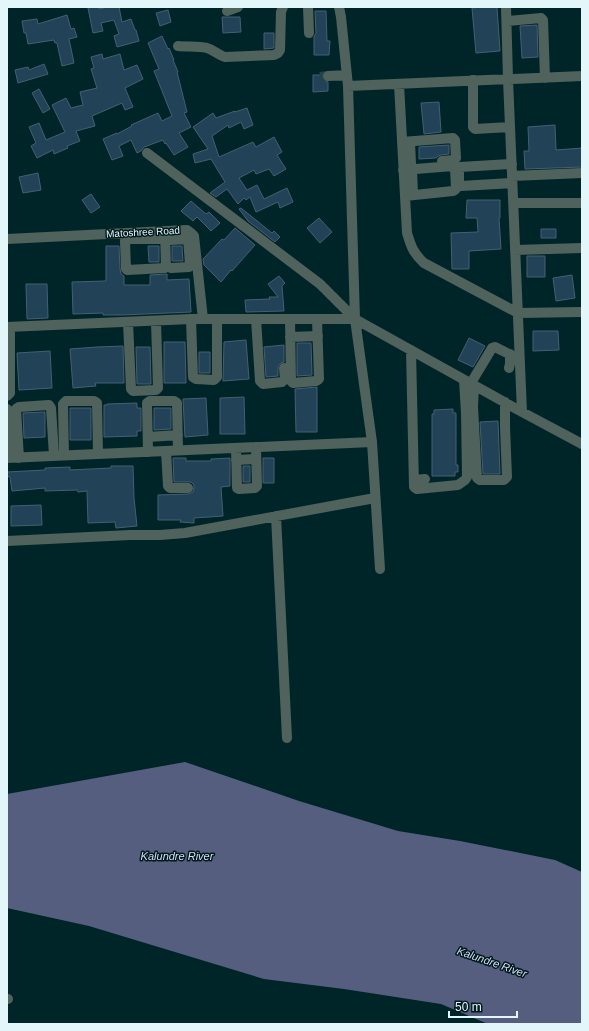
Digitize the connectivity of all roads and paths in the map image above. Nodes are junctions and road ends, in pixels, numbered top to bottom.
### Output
1 (238, 7) edge
2 (308, 7) edge
3 (339, 7) edge
4 (506, 7) edge
5 (282, 8) edge
6 (226, 11) dead end
7 (507, 21) junction
8 (309, 33) dead end
9 (178, 46) dead end
10 (347, 75) junction
11 (328, 76) tunnel mouth
12 (582, 76) edge
13 (545, 78) junction
14 (508, 79) junction
15 (473, 80) junction
16 (399, 84) junction
17 (348, 86) junction
18 (510, 127) junction
19 (406, 142) junction
20 (147, 154) dead end
21 (512, 164) junction
22 (408, 167) junction
23 (582, 173) edge
24 (512, 179) junction
25 (409, 195) junction
26 (513, 203) junction
27 (582, 203) edge
28 (187, 234) junction
29 (167, 236) junction
30 (7, 239) edge
31 (582, 248) edge
32 (515, 250) junction
33 (171, 268) dead end
34 (582, 312) edge
35 (518, 313) junction
36 (191, 319) junction
37 (203, 319) junction
38 (217, 319) junction
39 (256, 319) junction
40 (286, 319) junction
41 (317, 319) junction
42 (355, 319) junction
43 (156, 321) junction
44 (128, 322) junction
45 (8, 327) edge
46 (318, 336) junction
47 (290, 337) junction
48 (411, 350) junction
49 (510, 354) junction
50 (519, 359) junction
51 (509, 368) dead end
52 (469, 383) junction
53 (7, 396) edge
54 (505, 402) junction
55 (7, 409) edge
56 (522, 412) junction
57 (178, 435) junction
58 (148, 436) junction
59 (372, 442) junction
60 (582, 444) edge
61 (256, 447) junction
62 (236, 448) junction
63 (166, 450) junction
64 (178, 450) junction
65 (148, 452) junction
66 (98, 454) junction
67 (59, 455) junction
68 (12, 458) edge
69 (256, 459) junction
70 (236, 460) junction
71 (188, 488) dead end
72 (375, 498) junction
73 (276, 516) junction
74 (7, 541) edge
75 (380, 569) dead end
76 (287, 738) dead end

1 - 6 street
2 - 8 street
3 - 10 street
4 - 7 street
5 - 9 street
7 - 13 street
7 - 14 street
10 - 11 street
10 - 17 street
12 - 13 street
13 - 14 street
14 - 15 street
14 - 18 street
15 - 16 street
15 - 18 street
16 - 17 street
16 - 19 street
17 - 42 street
18 - 21 street
19 - 22 street
19 - 22 street
20 - 42 street
21 - 24 street
21 - 24 street
22 - 25 street
22 - 25 street
23 - 24 street
24 - 26 street
25 - 35 street
26 - 27 street
26 - 32 street
28 - 29 street, Matoshree Road
28 - 33 street
28 - 37 street, Matoshree Road
29 - 29 street
29 - 30 street, Matoshree Road
31 - 32 street
32 - 35 street
34 - 35 street
35 - 50 street
36 - 37 street
36 - 38 street
36 - 43 street
37 - 38 street
38 - 39 street
39 - 40 street
39 - 40 street
40 - 41 street
40 - 47 street
41 - 42 street
41 - 46 street
42 - 48 street
42 - 59 street
43 - 44 street
43 - 44 street
44 - 45 street
45 - 53 street
46 - 47 street
46 - 47 street
48 - 52 street
48 - 52 street
49 - 50 street
49 - 51 street
49 - 52 street
50 - 56 street
52 - 54 street
52 - 54 street
54 - 56 street
55 - 68 street
56 - 60 street
57 - 58 street
57 - 58 street
57 - 64 street
58 - 65 street
59 - 61 street
59 - 72 street
61 - 62 street
61 - 69 street
62 - 64 street
62 - 70 street
63 - 64 street
63 - 65 street
63 - 71 street
65 - 66 street
66 - 67 street
66 - 67 street
67 - 68 street
67 - 68 street
69 - 70 street
69 - 70 street
72 - 73 street
72 - 75 street
73 - 74 street
73 - 76 street

